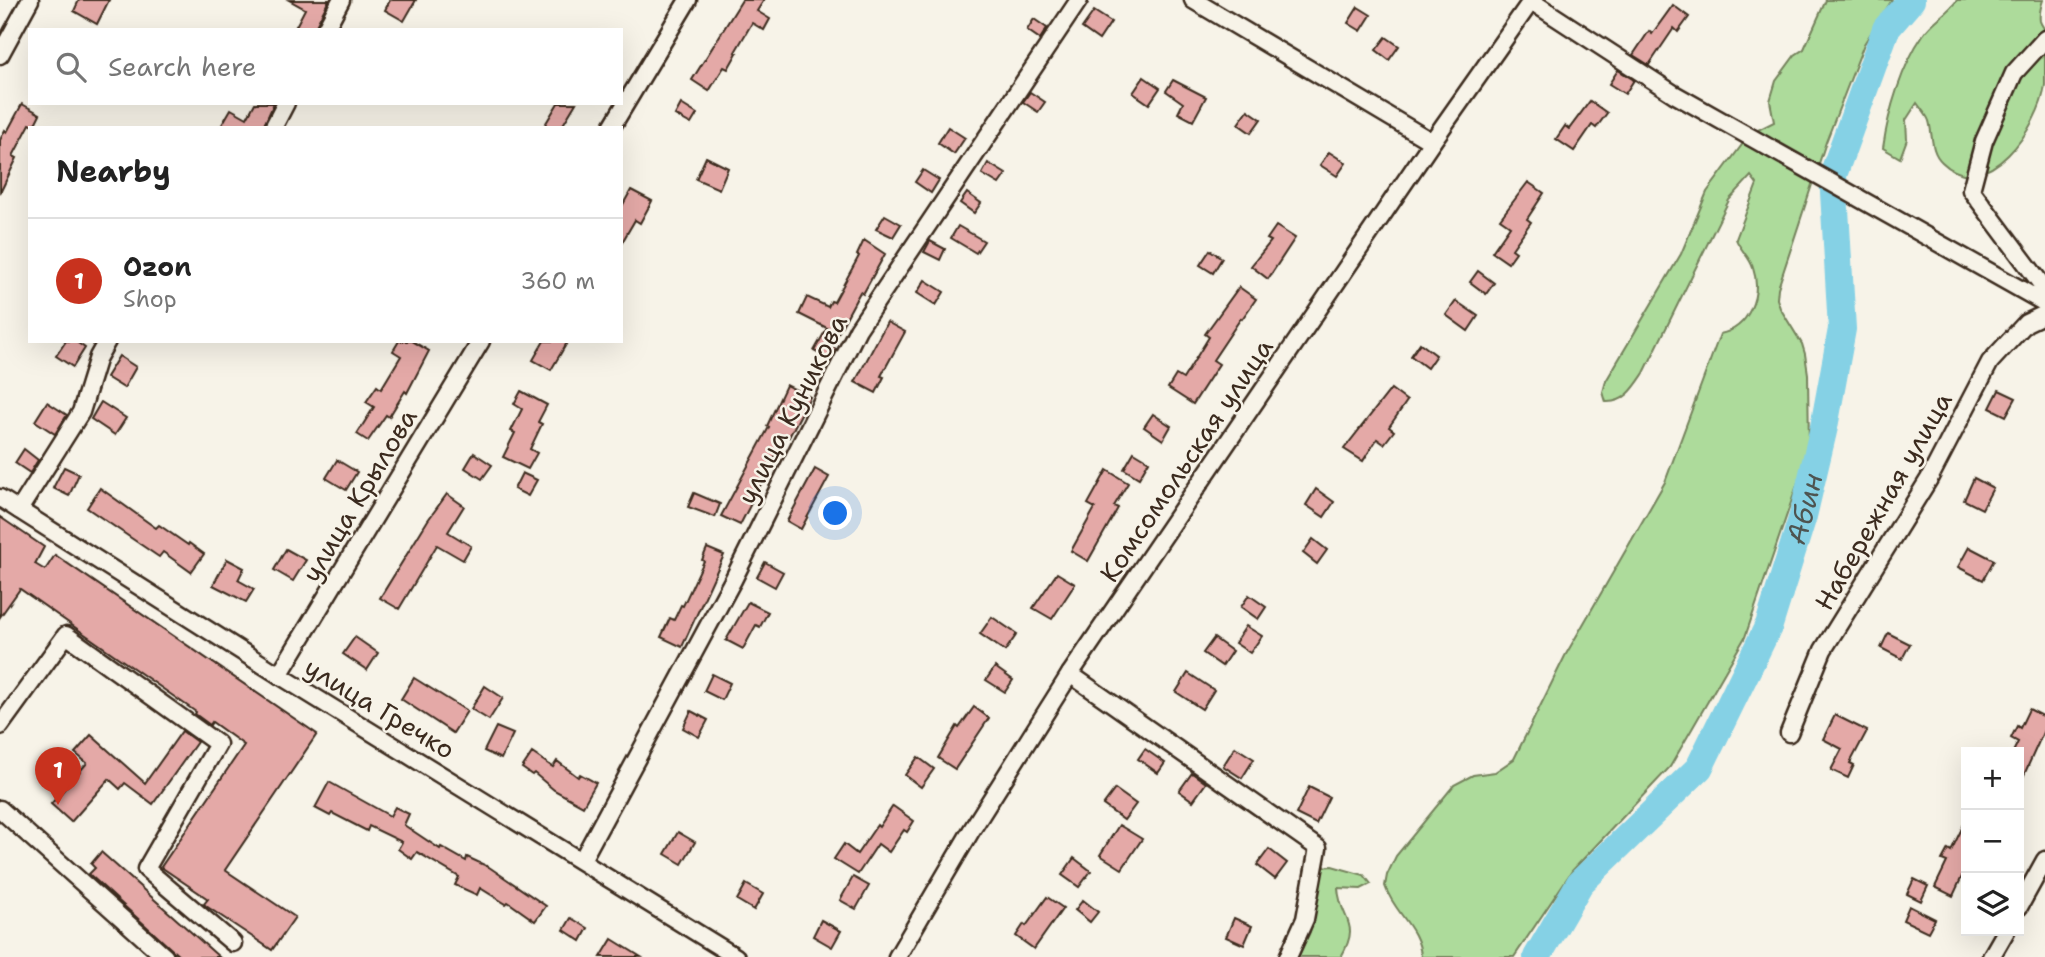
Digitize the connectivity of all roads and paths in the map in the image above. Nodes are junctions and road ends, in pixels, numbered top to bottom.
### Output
1 (30, 0) edge
2 (341, 0) edge
3 (688, 0) edge
4 (1079, 0) edge
5 (1193, 0) edge
6 (1531, 0) edge
7 (326, 28) edge
8 (2045, 39) edge
9 (0, 55) edge
10 (285, 105) edge
11 (274, 126) edge
12 (612, 126) edge
13 (1432, 142) junction
14 (2045, 289) edge
15 (2045, 303) edge
16 (2045, 314) edge
17 (106, 343) edge
18 (480, 343) edge
19 (0, 498) edge
20 (19, 510) junction
21 (1070, 674) junction
22 (279, 675) junction
23 (0, 726) edge
24 (1789, 733) dead end
25 (0, 809) edge
26 (582, 860) junction
27 (2044, 864) edge
28 (2024, 898) edge
29 (2003, 936) edge
30 (233, 943) dead end
31 (165, 957) edge
32 (736, 957) edge
33 (897, 957) edge
34 (1288, 957) edge
35 (1991, 957) edge

1 - 9 street
2 - 7 street
3 - 12 street
4 - 26 street, улица Куникова
5 - 13 street
6 - 13 street, Комсомольская улица
6 - 15 street
8 - 14 street
10 - 11 street
13 - 21 street, Комсомольская улица
16 - 24 street, Набережная улица
17 - 20 street
18 - 22 street, улица Крылова
19 - 20 street, улица Гречко
20 - 22 street, улица Гречко
21 - 33 street, Комсомольская улица
21 - 34 street
22 - 26 street, улица Гречко
23 - 30 street
25 - 31 street
26 - 32 street, улица Гречко
27 - 28 street
29 - 35 street

